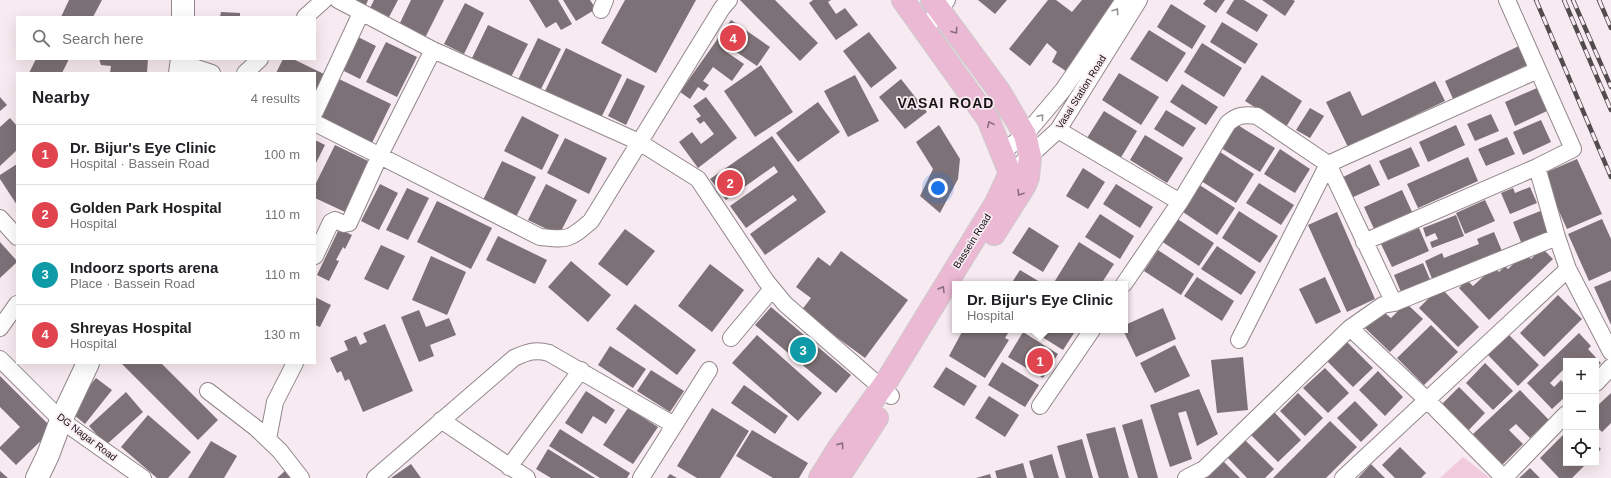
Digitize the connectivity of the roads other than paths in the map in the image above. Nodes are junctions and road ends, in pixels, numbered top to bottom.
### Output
1 (183, 0) edge
2 (324, 0) edge
3 (338, 0) edge
4 (903, 0) edge
5 (1124, 0) edge
6 (1139, 0) edge
7 (1507, 0) edge
8 (722, 2) edge
9 (939, 3) edge
10 (361, 13) junction
11 (183, 16) edge
12 (306, 16) edge
13 (924, 31) junction
14 (433, 50) junction
15 (259, 60) edge
16 (181, 65) edge
17 (1538, 70) junction
18 (208, 72) edge
19 (246, 72) edge
20 (316, 110) edge
21 (316, 123) edge
22 (1058, 130) junction
23 (639, 142) junction
24 (1027, 146) junction
25 (1002, 152) junction
26 (380, 155) junction
27 (1328, 164) junction
28 (1537, 167) junction
29 (1010, 173) junction
30 (1180, 202) junction
31 (0, 218) edge
32 (16, 237) edge
33 (1557, 237) junction
34 (1364, 242) junction
35 (316, 254) edge
36 (1568, 269) junction
37 (965, 281) edge
38 (1126, 281) edge
39 (772, 289) junction
40 (952, 300) edge
41 (1394, 303) junction
42 (16, 305) edge
43 (0, 328) edge
44 (1350, 328) junction
45 (1090, 333) edge
46 (731, 338) dead end
47 (1239, 340) dead end
48 (1611, 352) edge
49 (0, 359) edge
50 (88, 364) edge
51 (294, 364) edge
52 (1611, 367) edge
53 (581, 370) junction
54 (709, 370) dead end
55 (1599, 380) edge
56 (208, 391) dead end
57 (886, 392) junction
58 (1427, 400) junction
59 (1040, 406) dead end
60 (1563, 417) edge
61 (61, 420) junction
62 (441, 420) junction
63 (674, 425) junction
64 (268, 439) junction
65 (509, 466) junction
66 (37, 478) edge
67 (143, 478) edge
68 (301, 478) edge
69 (375, 478) edge
70 (525, 478) edge
71 (641, 478) edge
72 (820, 478) edge
73 (838, 478) edge
74 (1186, 478) edge
75 (1343, 478) edge
76 (1504, 478) edge

1 - 11 street
2 - 12 street
3 - 10 street
4 - 13 main road
24 -> 5 street
6 - 22 street, Vasai Station Road
7 - 17 street
8 - 23 street
9 - 13 street
9 -> 24 main road
10 - 14 street
10 - 20 street
25 -> 13 main road
14 - 23 street
14 - 26 street
15 - 19 street
16 - 18 street
17 - 27 street
17 - 28 street
21 - 26 street
22 - 24 street, Vasai Station Road
22 - 30 street
23 - 26 street
23 - 39 street
24 - 25 street
24 - 29 street, Vasai Station Road
24 -> 37 main road, Bassein Road
25 - 29 main road
26 - 35 street
27 - 30 street
27 - 34 street
27 - 47 street
28 - 33 street
28 - 34 street
57 -> 29 main road, Bassein Road
30 - 38 street
31 - 32 street
33 - 36 street
33 - 41 street
34 - 41 street
36 - 48 street
36 - 58 street
39 - 46 street
39 - 57 street
40 - 57 main road, Bassein Road
41 - 44 street
42 - 43 street
44 - 58 street
44 - 74 street
45 - 59 street
49 - 61 street, DG Nagar Road
50 - 61 street
51 - 64 street
52 - 55 street
53 - 62 street
53 - 63 street
53 - 65 street
54 - 63 street
56 - 64 street
72 -> 57 main road, Bassein Road
57 - 73 main road, Bassein Road
58 - 75 street
58 - 76 street
60 - 76 street
61 - 66 street
61 - 67 street, DG Nagar Road
62 - 65 street
62 - 69 street
63 - 71 street
64 - 68 street
65 - 70 street

